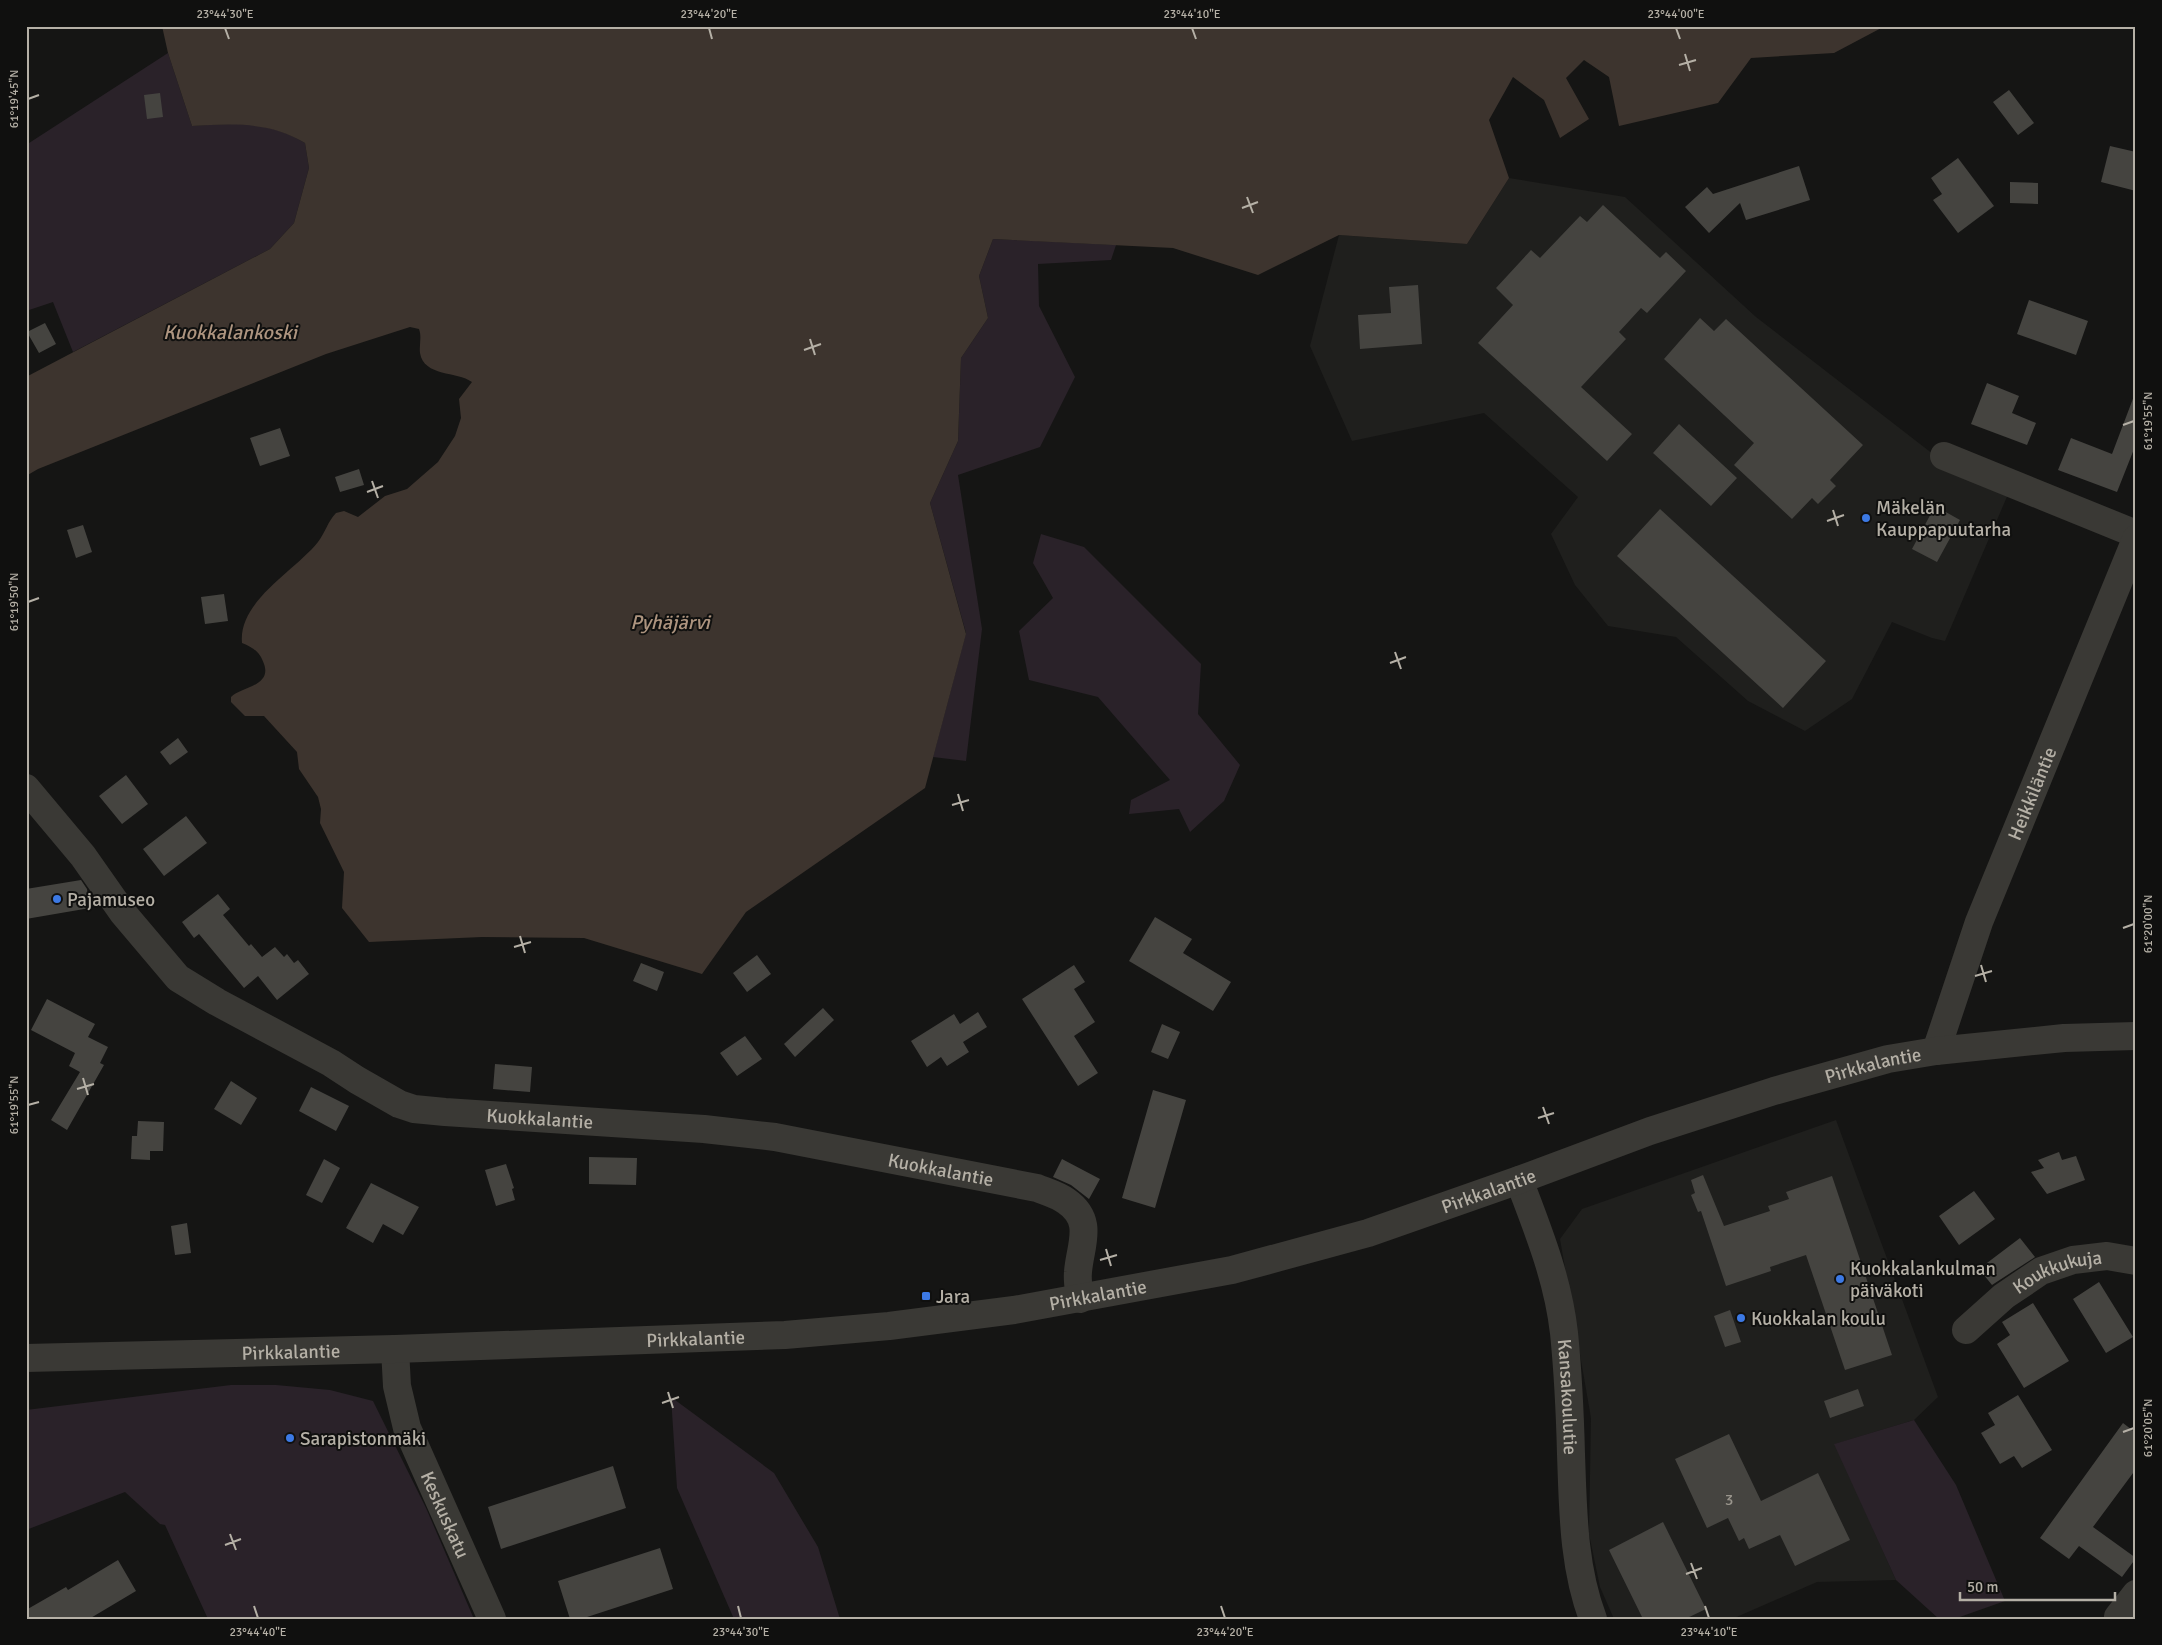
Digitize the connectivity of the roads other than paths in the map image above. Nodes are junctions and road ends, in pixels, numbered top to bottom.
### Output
1 (1944, 456) dead end
2 (2136, 534) edge
3 (2136, 539) edge
4 (26, 788) edge
5 (2136, 1036) edge
6 (1936, 1051) junction
7 (1519, 1180) junction
8 (2136, 1262) edge
9 (1080, 1299) junction
10 (1966, 1330) dead end
11 (396, 1349) junction
12 (26, 1358) edge
13 (2136, 1594) edge
14 (2118, 1617) dead end
15 (492, 1619) edge
16 (1593, 1619) edge

1 - 2 street
3 - 6 street, Heikkiläntie
4 - 9 street, Kuokkalantie
5 - 6 street, Pirkkalantie
6 - 7 street, Pirkkalantie
7 - 9 street, Pirkkalantie
7 - 16 street, Kansakoulutie
8 - 10 street, Koukkukuja
9 - 11 street, Pirkkalantie
11 - 12 street, Pirkkalantie
11 - 15 street, Keskuskatu
13 - 14 street

